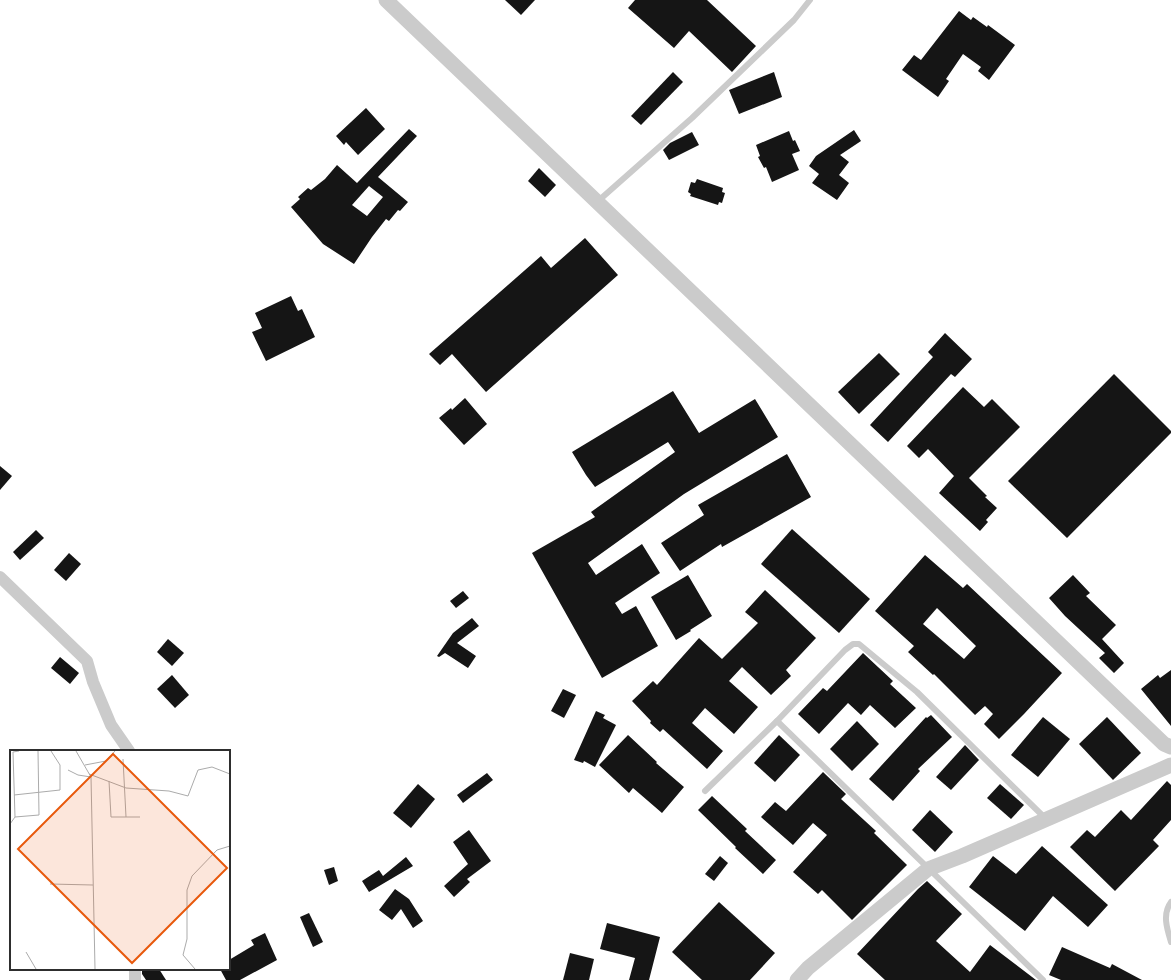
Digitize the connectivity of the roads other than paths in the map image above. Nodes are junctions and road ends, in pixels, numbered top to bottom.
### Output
1 (386, 0) edge
2 (810, 0) edge
3 (597, 202) junction
4 (0, 577) edge
5 (777, 721) junction
6 (1169, 743) edge
7 (128, 750) edge
8 (1171, 765) edge
9 (706, 792) dead end
10 (1046, 819) junction
11 (928, 869) junction
12 (1171, 902) edge
13 (1171, 942) edge
14 (135, 970) edge
15 (136, 980) edge
16 (797, 980) edge
17 (1043, 980) edge

1 - 3 street
2 - 3 lane
3 - 6 street
4 - 7 street
5 - 9 lane
5 - 10 lane
5 - 11 lane
8 - 10 street
10 - 11 street
11 - 16 street
11 - 17 lane
12 - 13 lane
14 - 15 street

